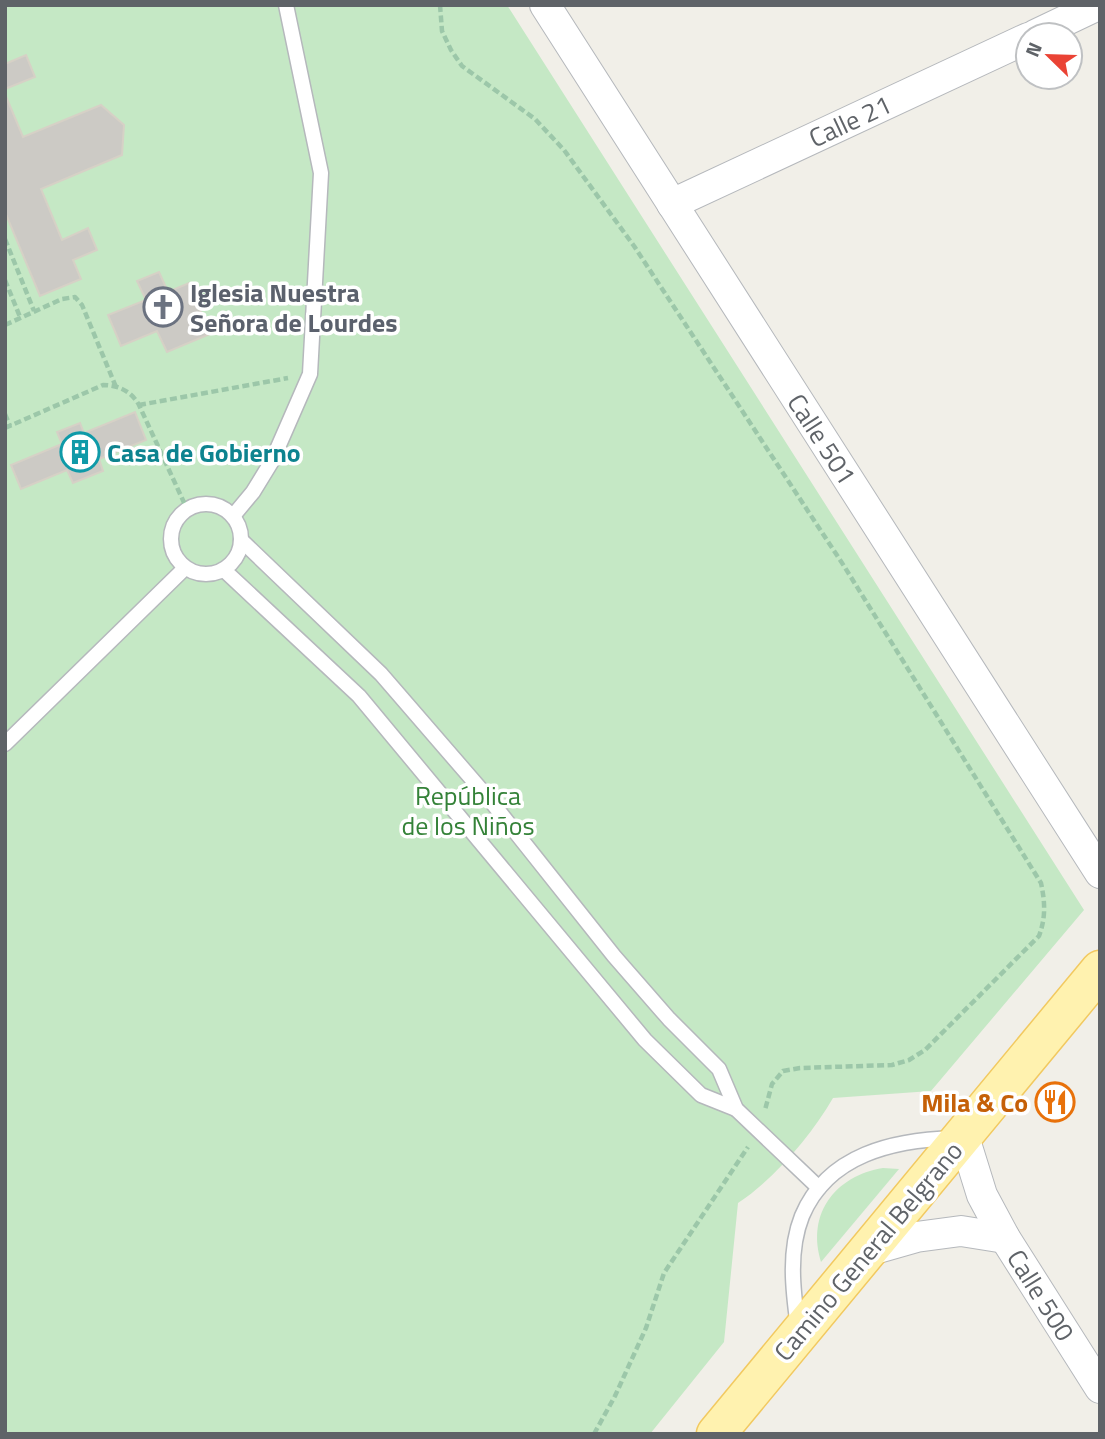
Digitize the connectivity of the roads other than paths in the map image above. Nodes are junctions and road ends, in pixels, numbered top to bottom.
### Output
1 (286, 5) edge
2 (545, 5) edge
3 (1098, 5) edge
4 (1064, 21) edge
5 (1014, 45) edge
6 (672, 204) junction
7 (233, 516) junction
8 (242, 540) junction
9 (185, 568) junction
10 (224, 570) junction
11 (5, 744) edge
12 (1100, 873) edge
13 (1100, 970) edge
14 (736, 1109) junction
15 (964, 1137) junction
16 (819, 1188) junction
17 (1005, 1238) junction
18 (867, 1251) junction
19 (798, 1332) junction
20 (1100, 1388) edge
21 (716, 1434) edge

1 - 7 lane
2 - 6 street, Calle 501
3 - 4 street
5 - 6 street, Calle 21
6 - 12 street, Calle 501
7 - 8 lane
7 - 9 lane
8 - 10 lane
8 - 14 lane
9 - 10 lane
9 - 11 lane
10 - 14 lane
13 - 15 main road, Camino General Belgrano
14 - 16 lane
15 - 16 lane
15 - 17 street, Calle 500
15 - 18 main road, Camino General Belgrano
16 - 19 lane
17 - 18 street, Calle 500
17 - 20 street, Calle 500
18 - 19 main road, Camino General Belgrano
19 - 21 main road, Camino General Belgrano

